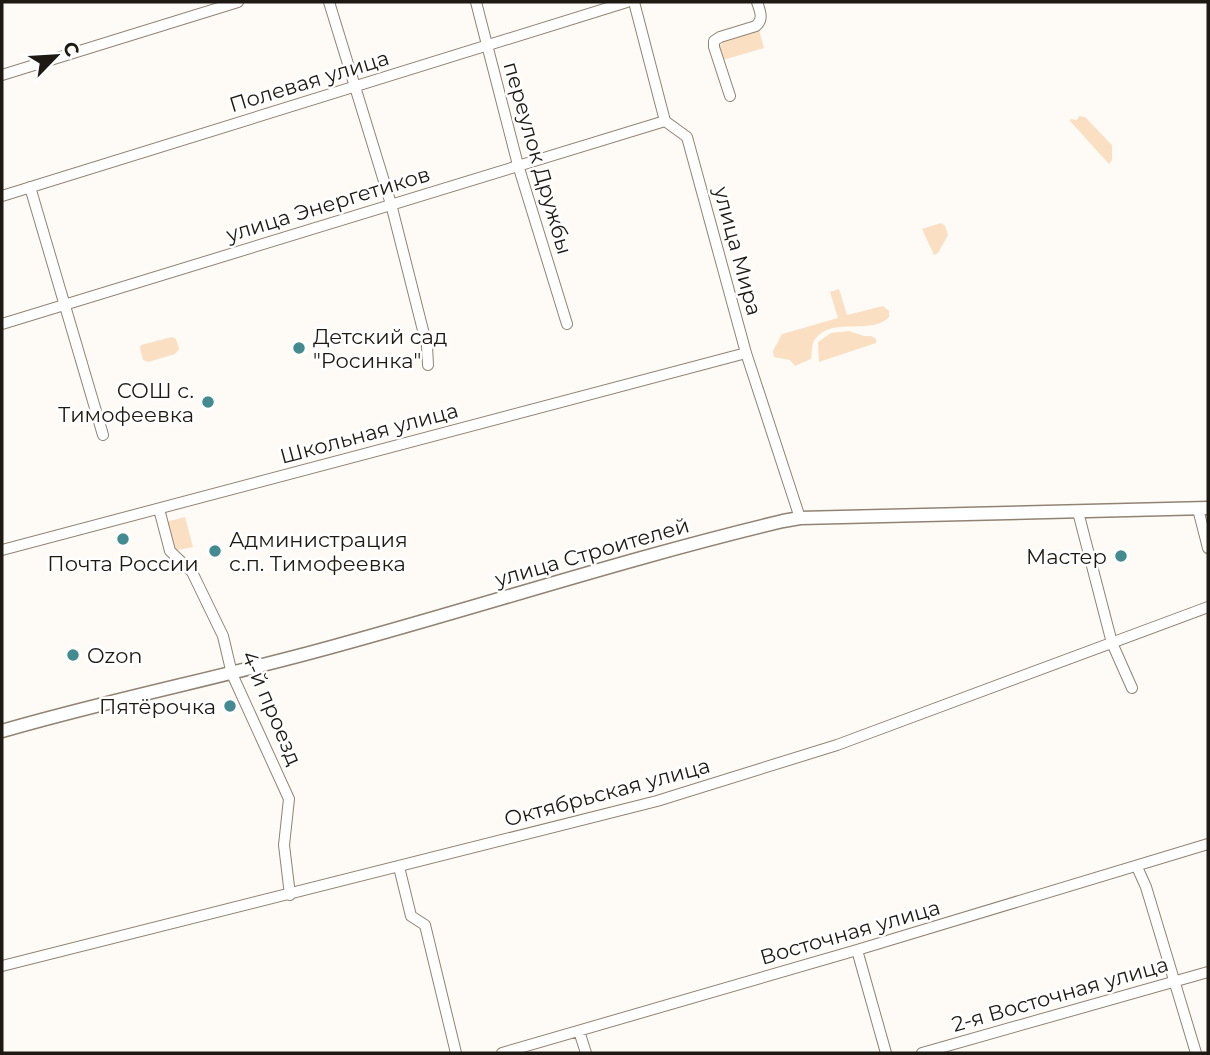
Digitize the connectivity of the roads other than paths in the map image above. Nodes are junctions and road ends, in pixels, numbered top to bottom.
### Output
1 (238, 2) edge
2 (329, 2) edge
3 (476, 2) edge
4 (627, 2) edge
5 (634, 2) edge
6 (757, 2) edge
7 (486, 46) junction
8 (2, 75) edge
9 (353, 88) junction
10 (730, 96) dead end
11 (665, 121) junction
12 (518, 165) junction
13 (30, 187) junction
14 (2, 196) edge
15 (391, 204) junction
16 (65, 305) junction
17 (2, 324) edge
18 (567, 324) dead end
19 (746, 353) junction
20 (428, 365) dead end
21 (103, 435) dead end
22 (1203, 508) edge
23 (159, 509) junction
24 (1078, 512) junction
25 (800, 518) junction
26 (1208, 548) edge
27 (2, 550) edge
28 (1208, 607) edge
29 (1112, 643) junction
30 (232, 674) junction
31 (1132, 688) dead end
32 (2, 731) edge
33 (1208, 844) edge
34 (399, 867) junction
35 (1137, 867) junction
36 (290, 895) junction
37 (857, 950) junction
38 (2, 966) edge
39 (1208, 972) edge
40 (1174, 982) junction
41 (579, 1031) junction
42 (456, 1053) edge
43 (502, 1053) edge
44 (586, 1053) edge
45 (886, 1053) edge
46 (922, 1053) edge
47 (1196, 1053) edge

1 - 8 street
2 - 9 street
3 - 7 street, переулок Дружбы
4 - 7 street, Полевая улица
5 - 11 street
6 - 10 street
7 - 9 street, Полевая улица
7 - 12 street, переулок Дружбы
9 - 13 street, Полевая улица
9 - 15 street
11 - 12 street, улица Энергетиков
11 - 19 street, улица Мира
12 - 15 street, улица Энергетиков
12 - 18 street, переулок Дружбы
13 - 14 street, Полевая улица
13 - 16 street
15 - 16 street, улица Энергетиков
15 - 20 street
16 - 17 street, улица Энергетиков
16 - 21 street
19 - 23 street, Школьная улица
19 - 25 street, улица Мира
22 - 24 main road, улица Строителей
22 - 26 street
23 - 27 street, Школьная улица
23 - 30 street, 4-й проезд
24 - 25 main road, улица Строителей
24 - 29 street
25 - 30 main road, улица Строителей
28 - 29 street, Октябрьская улица
29 - 31 street
29 - 34 street, Октябрьская улица
30 - 32 main road, улица Строителей
30 - 36 street, 4-й проезд
33 - 35 street, Восточная улица
34 - 36 street, Октябрьская улица
34 - 42 street
35 - 37 street, Восточная улица
35 - 40 street
36 - 38 street, Октябрьская улица
37 - 41 street, Восточная улица
37 - 45 street
39 - 40 street, 2-я Восточная улица
40 - 46 street, 2-я Восточная улица
40 - 47 street
41 - 43 street, Восточная улица
41 - 44 street

